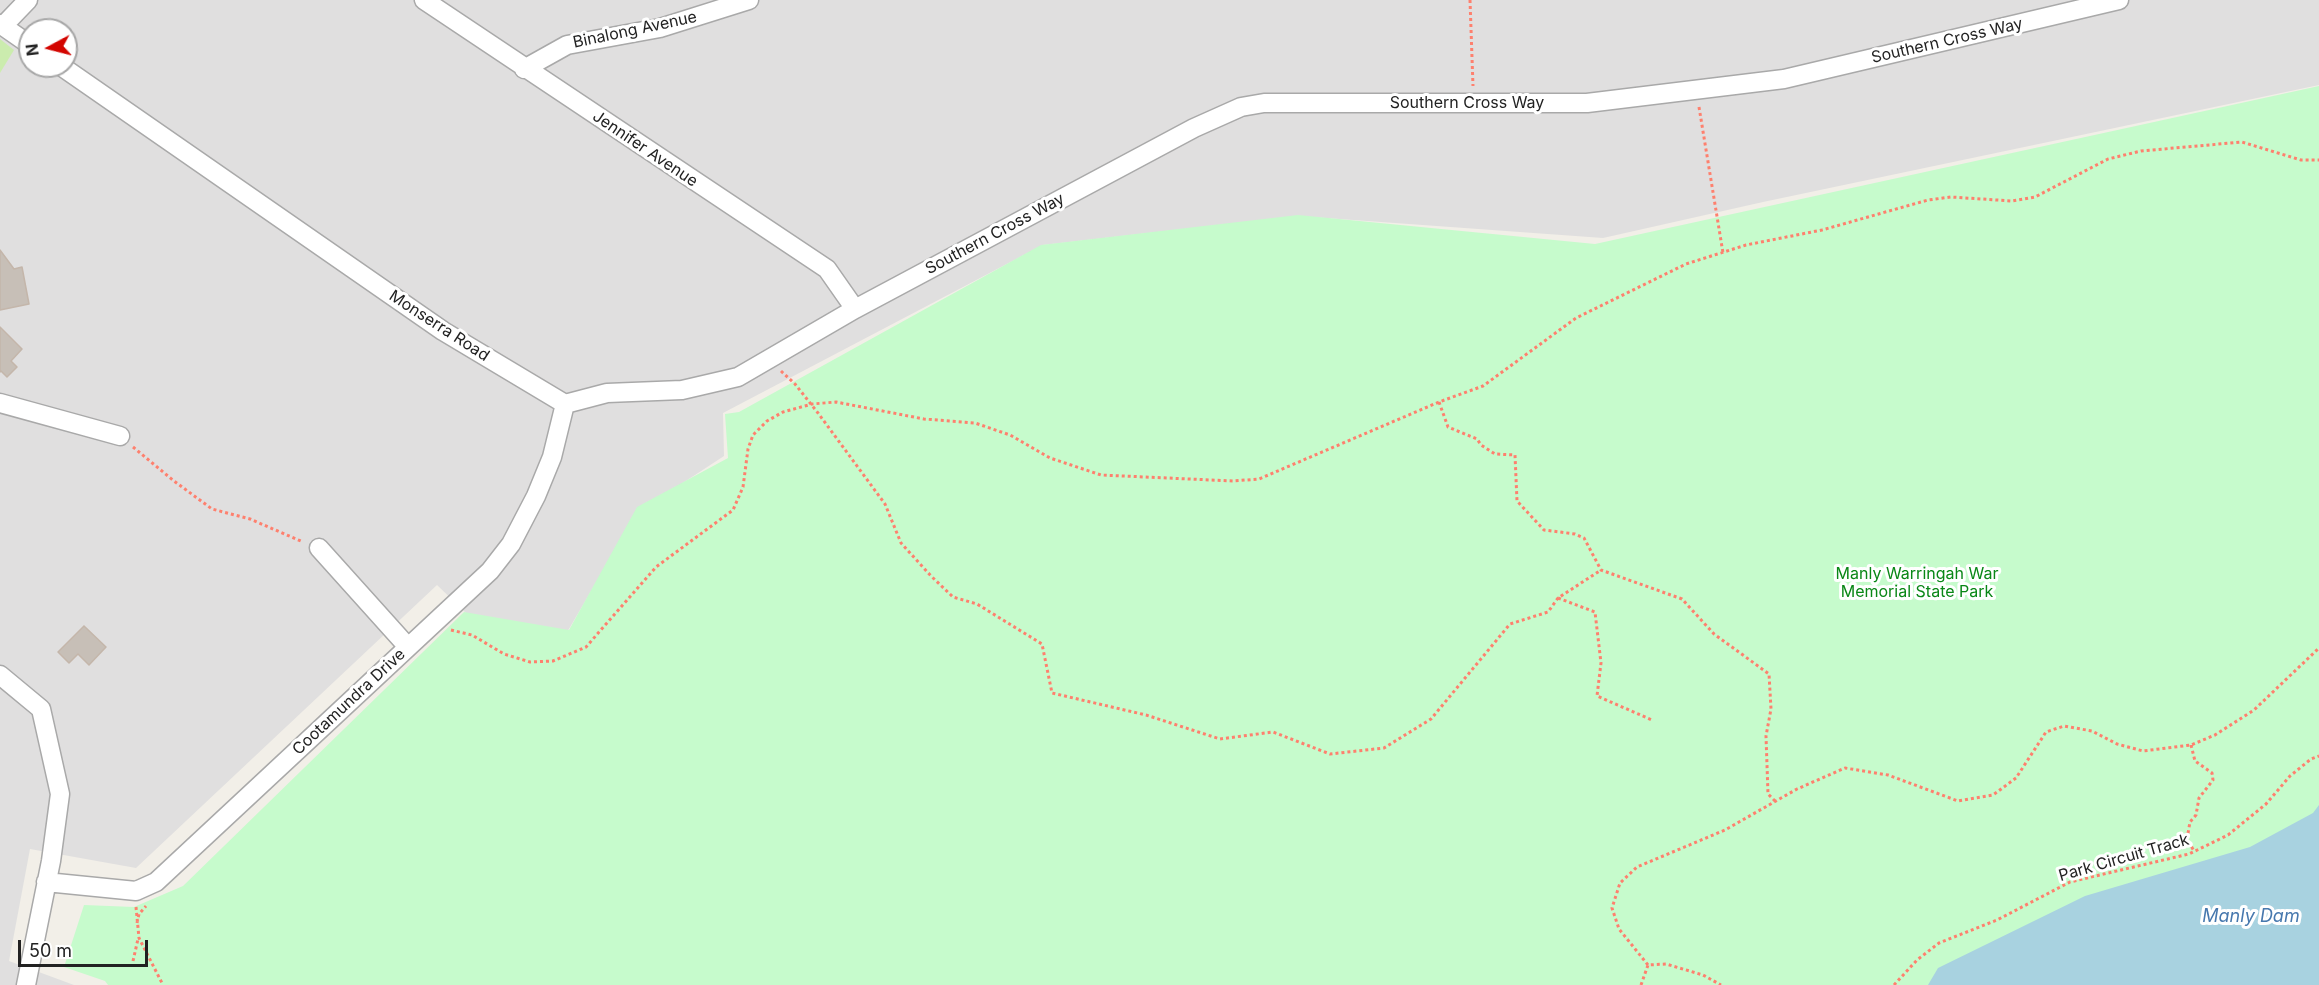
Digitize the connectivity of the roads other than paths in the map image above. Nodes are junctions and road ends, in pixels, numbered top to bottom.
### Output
1 (28, 0) edge
2 (424, 0) edge
3 (749, 0) edge
4 (2119, 0) edge
5 (446, 8) edge
6 (2, 25) edge
7 (18, 36) edge
8 (524, 69) junction
9 (78, 78) edge
10 (855, 309) junction
11 (0, 403) edge
12 (566, 404) junction
13 (120, 436) road end
14 (319, 548) road end
15 (408, 647) junction
16 (0, 675) edge
17 (46, 882) junction
18 (27, 985) edge

1 - 6 street
2 - 5 street, Jennifer Avenue
3 - 8 street, Binalong Avenue
4 - 10 street, Southern Cross Way
5 - 8 street, Jennifer Avenue
6 - 7 street
8 - 10 street, Jennifer Avenue
9 - 12 street, Monserra Road
10 - 12 street
11 - 13 street
12 - 15 street, Cootamundra Drive
14 - 15 street
15 - 17 street, Cootamundra Drive
16 - 17 street
17 - 18 street

